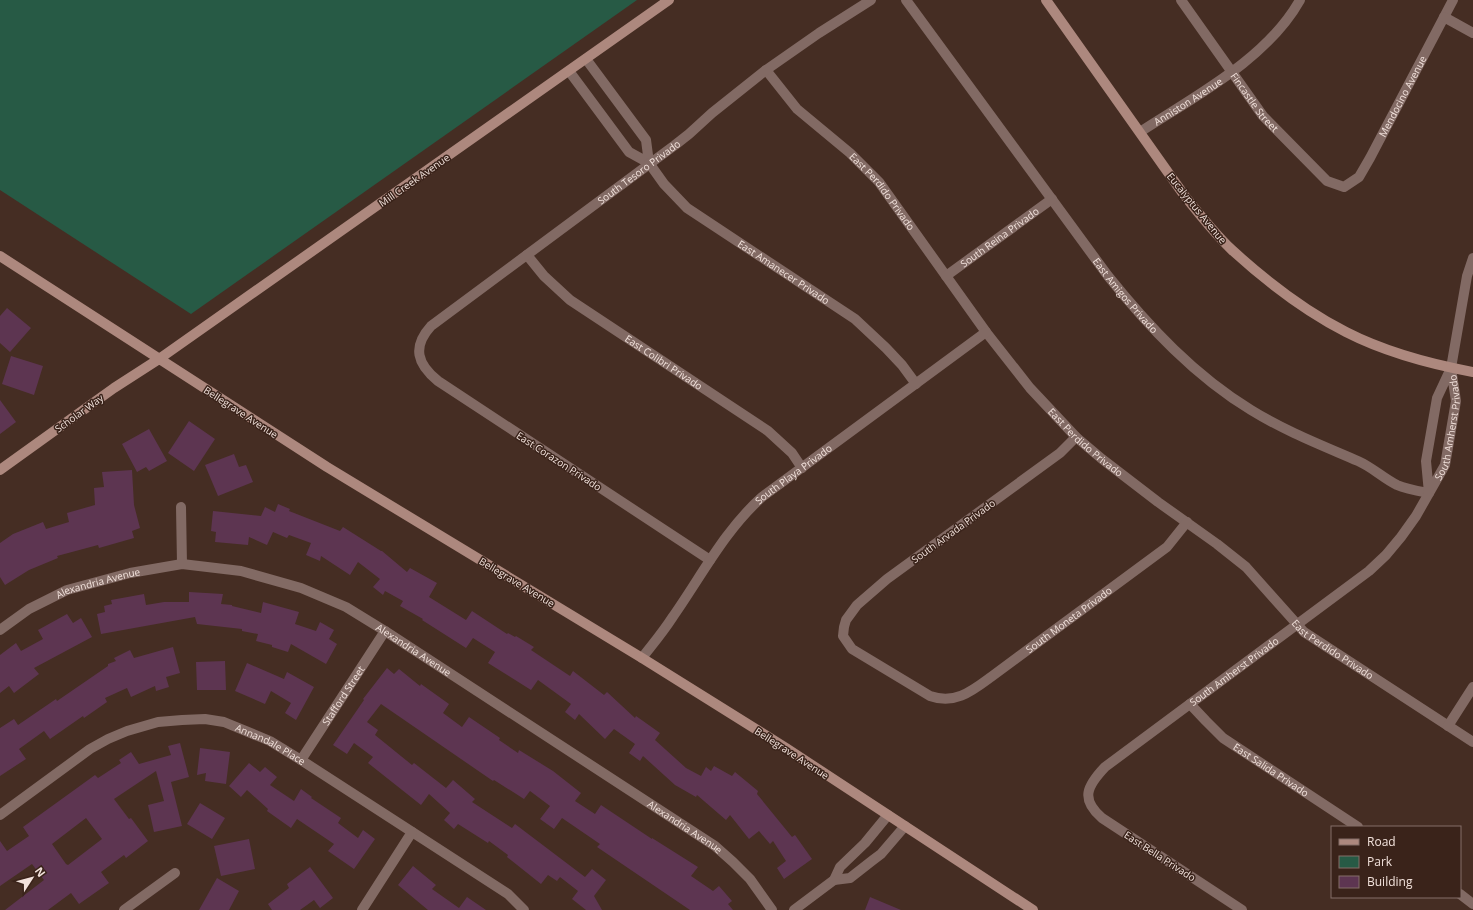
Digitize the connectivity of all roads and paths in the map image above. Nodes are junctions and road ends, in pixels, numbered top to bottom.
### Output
1 (669, 0) edge
2 (871, 0) edge
3 (906, 0) edge
4 (1046, 0) edge
5 (1181, 0) edge
6 (1300, 0) edge
7 (1453, 0) edge
8 (1444, 17) junction
9 (1473, 33) edge
10 (586, 59) junction
11 (766, 70) junction
12 (569, 71) junction
13 (1232, 72) junction
14 (1140, 132) junction
15 (649, 163) junction
16 (1344, 187) joint
17 (1052, 199) junction
18 (527, 255) junction
19 (0, 256) edge
20 (1473, 258) edge
21 (946, 276) junction
22 (986, 332) junction
23 (418, 353) joint
24 (159, 359) junction
25 (1451, 368) junction
26 (1473, 372) edge
27 (916, 384) junction
28 (1076, 437) junction
29 (802, 468) junction
30 (0, 470) edge
31 (1429, 494) junction
32 (181, 507) dead end
33 (1187, 522) junction
34 (710, 560) junction
35 (182, 564) junction
36 (1296, 625) junction
37 (0, 630) edge
38 (385, 631) junction
39 (642, 658) junction
40 (1473, 686) edge
41 (940, 700) joint
42 (1190, 704) junction
43 (1448, 726) junction
44 (1473, 742) edge
45 (301, 760) junction
46 (1088, 795) joint
47 (0, 814) edge
48 (888, 815) junction
49 (905, 826) junction
50 (1356, 826) edge
51 (412, 832) junction
52 (176, 873) dead end
53 (834, 880) junction
54 (1461, 895) edge
55 (1473, 904) edge
56 (124, 910) edge
57 (362, 910) edge
58 (524, 910) edge
59 (772, 910) edge
60 (794, 910) edge
61 (1033, 910) edge
62 (1242, 910) edge

1 - 10 street, Mill Creek Avenue
2 - 11 street, South Tesoro Privado
3 - 17 street, East Amigos Privado
4 - 14 street, Eucalyptus Avenue
5 - 13 street, Fincastle Street
6 - 13 street, Anniston Avenue
7 - 8 street, Mendocino Avenue
8 - 9 street
8 - 16 street, Mendocino Avenue
10 - 12 street, Mill Creek Avenue
10 - 15 street, East Amanecer Privado
11 - 15 street, South Tesoro Privado
11 - 21 street, East Perdido Privado
12 - 15 street, East Amanecer Privado
12 - 24 street, Mill Creek Avenue
13 - 14 street, Anniston Avenue
13 - 16 street, Fincastle Street
14 - 25 street, Eucalyptus Avenue
15 - 18 street, South Tesoro Privado
15 - 27 street, East Amanecer Privado
17 - 21 street, South Reina Privado
17 - 31 street, East Amigos Privado
18 - 23 street, South Tesoro Privado
18 - 29 street, East Colibri Privado
19 - 24 street, Bellegrave Avenue
20 - 25 street
21 - 22 street, East Perdido Privado
22 - 27 street, South Playa Privado
22 - 28 street, East Perdido Privado
23 - 34 street, East Corazon Privado
24 - 30 street, Scholar Way
24 - 39 street, Bellegrave Avenue
25 - 26 street, Eucalyptus Avenue
25 - 31 street, South Amherst Privado
25 - 31 street, South Amherst Privado
27 - 29 street, South Playa Privado
28 - 33 street, East Perdido Privado
28 - 41 street, South Arvada Privado
29 - 34 street, South Playa Privado
31 - 36 street, South Amherst Privado
32 - 35 street
33 - 36 street, East Perdido Privado
33 - 41 street, South Moneta Privado
34 - 39 street, South Playa Privado
35 - 37 street, Alexandria Avenue
35 - 38 street, Alexandria Avenue
36 - 42 street, South Amherst Privado
36 - 43 street, East Perdido Privado
38 - 45 street, Stafford Street
38 - 59 street, Alexandria Avenue
39 - 48 street, Bellegrave Avenue
40 - 43 street
42 - 46 street, South Amherst Privado
42 - 50 street, East Salida Privado
43 - 44 street, East Perdido Privado
45 - 47 street, Annandale Place
45 - 51 street, Annandale Place
46 - 62 street, East Bella Privado
48 - 49 street, Bellegrave Avenue
48 - 53 street
49 - 53 street
49 - 61 street, Bellegrave Avenue
51 - 57 street
51 - 58 street, Annandale Place
52 - 56 street
53 - 60 street
54 - 55 street

